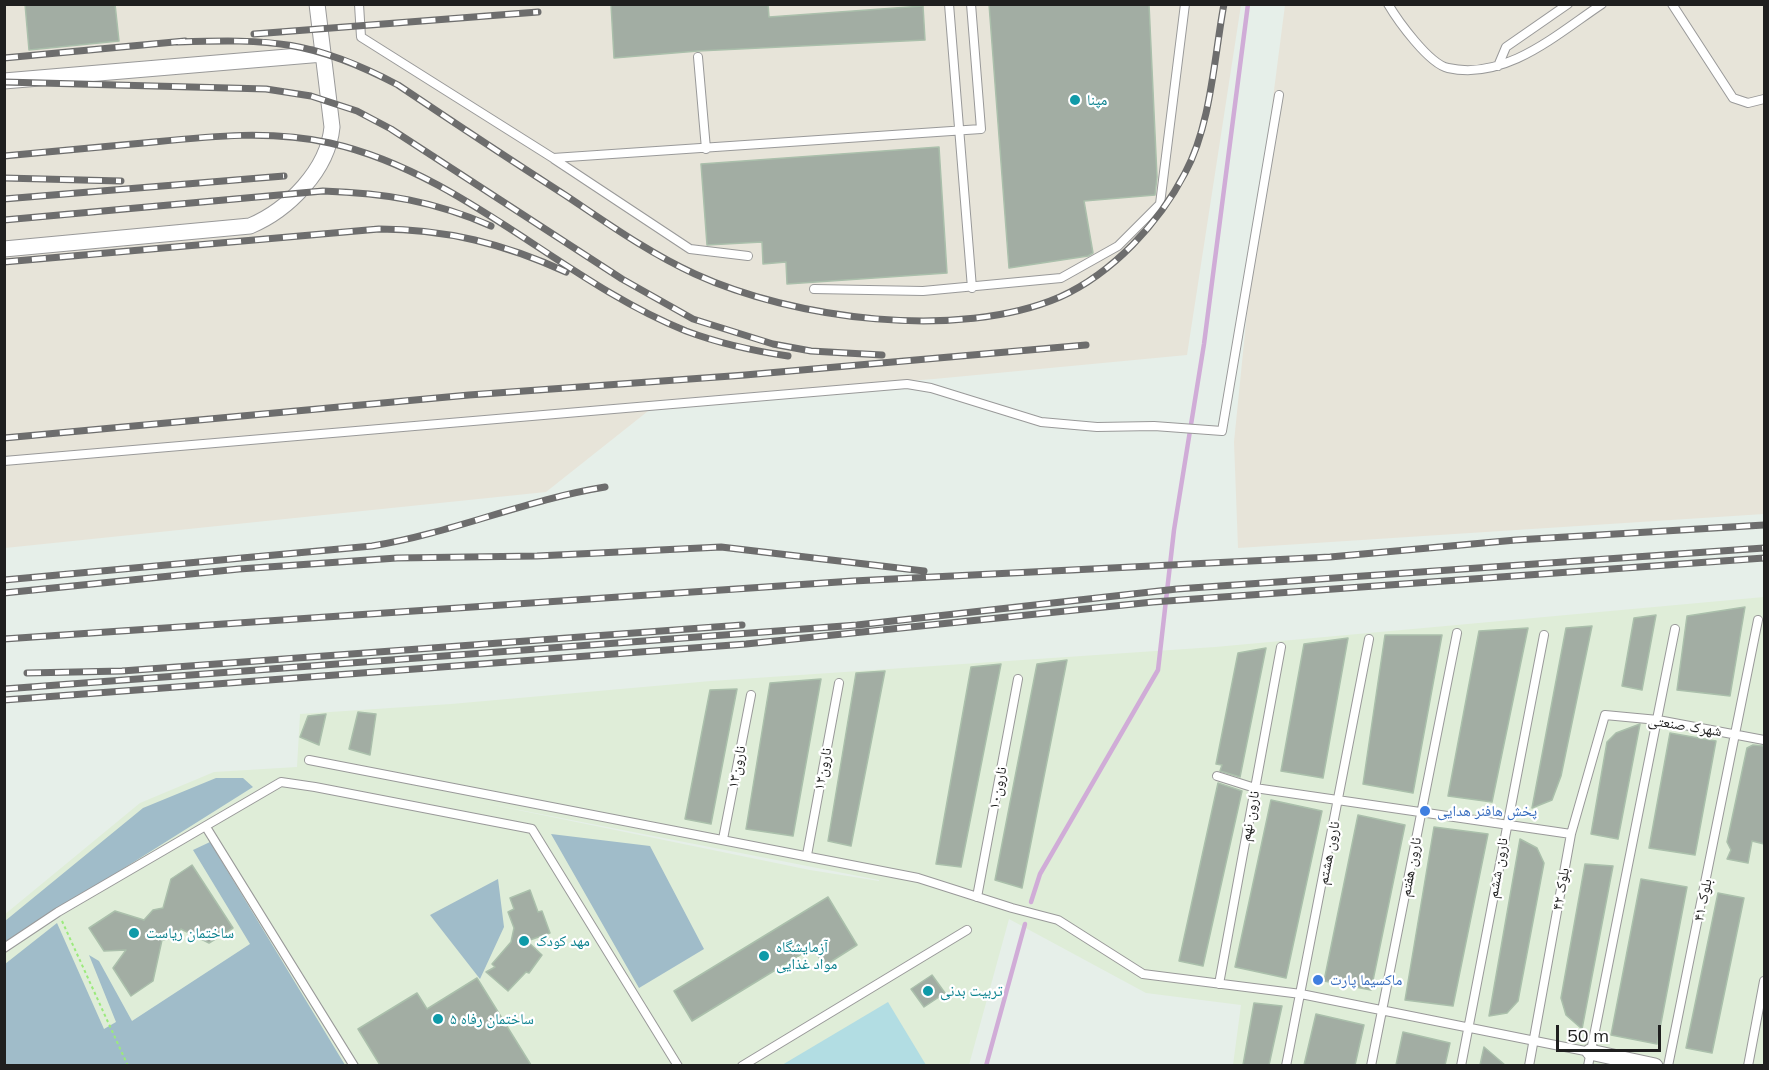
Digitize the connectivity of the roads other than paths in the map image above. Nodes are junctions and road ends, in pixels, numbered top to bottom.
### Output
1 (317, 4) edge
2 (359, 4) edge
3 (949, 4) edge
4 (971, 4) edge
5 (1185, 4) edge
6 (1388, 4) edge
7 (1568, 4) edge
8 (1602, 4) edge
9 (1672, 4) edge
10 (323, 54) junction
11 (698, 57) dead end
12 (1498, 66) junction
13 (4, 81) edge
14 (1279, 95) dead end
15 (1764, 99) edge
16 (960, 131) junction
17 (706, 148) junction
18 (554, 159) junction
19 (4, 249) edge
20 (748, 256) dead end
21 (972, 288) junction
22 (814, 289) dead end
23 (4, 461) edge
24 (1758, 620) dead end
25 (1675, 629) dead end
26 (1457, 633) dead end
27 (1544, 635) dead end
28 (1369, 639) dead end
29 (1281, 647) dead end
30 (1018, 679) dead end
31 (839, 683) dead end
32 (751, 695) dead end
33 (1605, 715) joint
34 (1658, 720) junction
35 (1737, 734) junction
36 (1764, 740) edge
37 (309, 760) dead end
38 (1217, 776) dead end
39 (1255, 788) junction
40 (1339, 800) junction
41 (1422, 812) junction
42 (1506, 824) junction
43 (206, 827) junction
44 (1571, 834) junction
45 (723, 838) junction
46 (807, 855) junction
47 (977, 897) junction
48 (967, 930) dead end
49 (4, 948) edge
50 (1764, 981) edge
51 (1219, 984) junction
52 (1301, 994) junction
53 (1383, 1010) junction
54 (1470, 1030) junction
55 (1534, 1041) junction
56 (1589, 1059) edge
57 (354, 1065) edge
58 (678, 1065) edge
59 (742, 1065) edge
60 (1286, 1065) edge
61 (1371, 1065) edge
62 (1461, 1065) edge
63 (1530, 1065) edge
64 (1655, 1065) edge
65 (1668, 1065) edge
66 (1748, 1065) edge

1 - 10 street
2 - 18 lane
3 - 16 lane
4 - 16 lane
5 - 21 lane
6 - 12 lane
7 - 12 lane
8 - 12 lane
9 - 15 lane
10 - 13 street
10 - 19 street
11 - 17 lane
14 - 23 lane
16 - 17 lane
16 - 21 lane
17 - 18 lane
18 - 20 lane
21 - 22 lane
24 - 35 lane, بلوک ۴۱
25 - 34 lane
26 - 41 lane, نارون هفتم
27 - 42 lane, نارون ششم
28 - 40 lane, نارون هشتم
29 - 39 lane, نارون نهم
30 - 47 lane, نارون۱۰
31 - 46 lane, نارون۱۲
32 - 45 lane, نارون۱۳
33 - 34 lane, شهرک صنعتی
33 - 44 lane, بلوک ۴۲
34 - 35 lane, شهرک صنعتی
34 - 56 lane
35 - 36 lane, شهرک صنعتی
35 - 65 lane, بلوک ۴۱
37 - 45 lane
38 - 39 lane
39 - 40 lane
39 - 51 lane, نارون نهم
40 - 41 lane
40 - 52 lane, نارون هشتم
41 - 42 lane
41 - 53 lane, نارون هفتم
42 - 44 lane
42 - 54 lane, نارون ششم
43 - 49 lane
43 - 57 lane
43 - 58 lane
44 - 55 lane, بلوک ۴۲
45 - 46 lane
46 - 47 lane
47 - 51 lane
48 - 59 lane
50 - 66 lane
51 - 52 lane
52 - 53 lane
52 - 60 lane, نارون هشتم
53 - 54 lane
53 - 61 lane, نارون هفتم
54 - 55 lane
54 - 62 lane, نارون ششم
55 - 56 lane
55 - 63 lane, بلوک ۴۲
56 - 64 street

